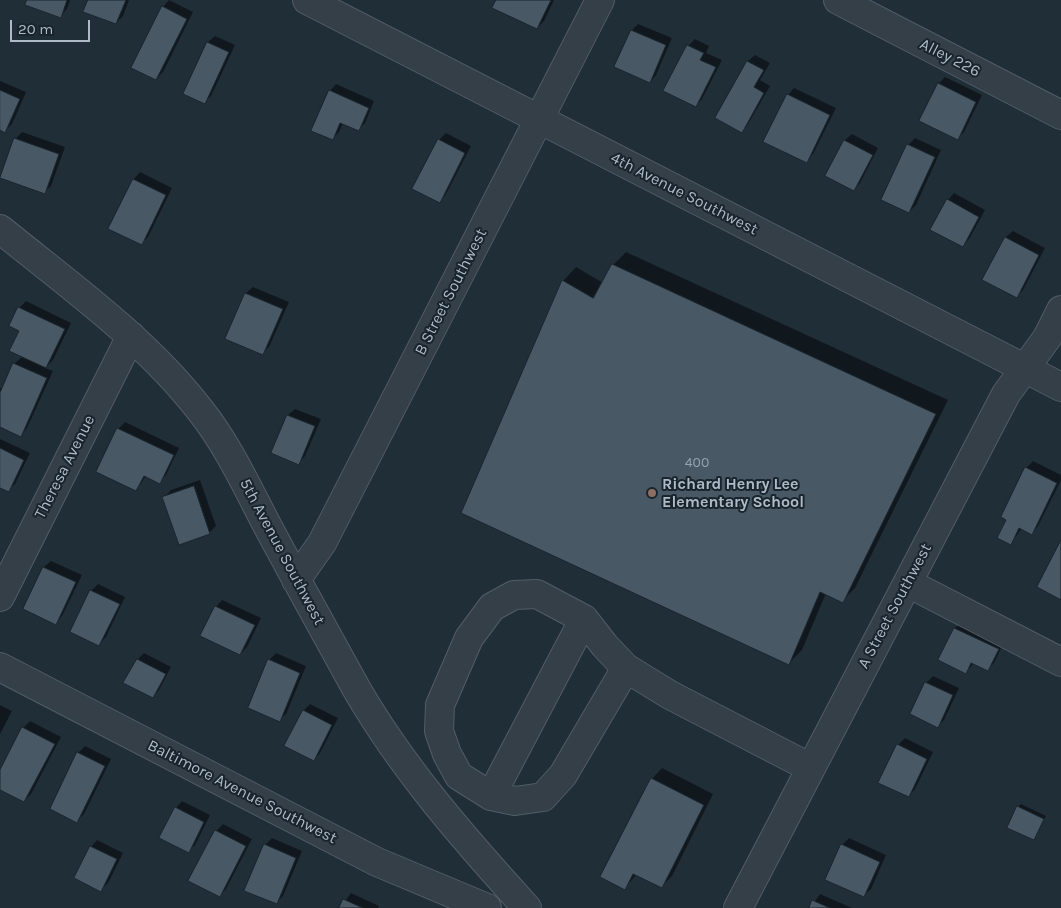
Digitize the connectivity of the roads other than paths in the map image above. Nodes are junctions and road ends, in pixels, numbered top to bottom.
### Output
1 (307, 0) edge
2 (600, 0) edge
3 (838, 0) edge
4 (1061, 115) edge
5 (539, 119) junction
6 (0, 229) edge
7 (1061, 310) edge
8 (130, 336) junction
9 (1024, 368) junction
10 (1061, 387) edge
11 (296, 580) junction
12 (908, 583) junction
13 (0, 597) edge
14 (584, 618) junction
15 (1061, 662) edge
16 (0, 667) edge
17 (626, 668) junction
18 (811, 768) junction
19 (491, 796) junction
20 (488, 908) edge
21 (527, 908) edge
22 (738, 908) edge

1 - 5 street, 4th Avenue Southwest
2 - 5 street, B Street Southwest
3 - 4 street, Alley 226
5 - 9 street, 4th Avenue Southwest
5 - 11 street, B Street Southwest
6 - 8 street, 5th Avenue Southwest
7 - 9 street, A Street Southwest
8 - 11 street, 5th Avenue Southwest
8 - 13 street, Theresa Avenue
9 - 10 street, 4th Avenue Southwest
9 - 12 street, A Street Southwest
11 - 21 street, 5th Avenue Southwest
12 - 15 street
12 - 18 street, A Street Southwest
14 - 17 street
14 - 19 street
14 - 19 street
16 - 20 street, Baltimore Avenue Southwest
17 - 18 street
17 - 19 street
18 - 22 street, A Street Southwest

